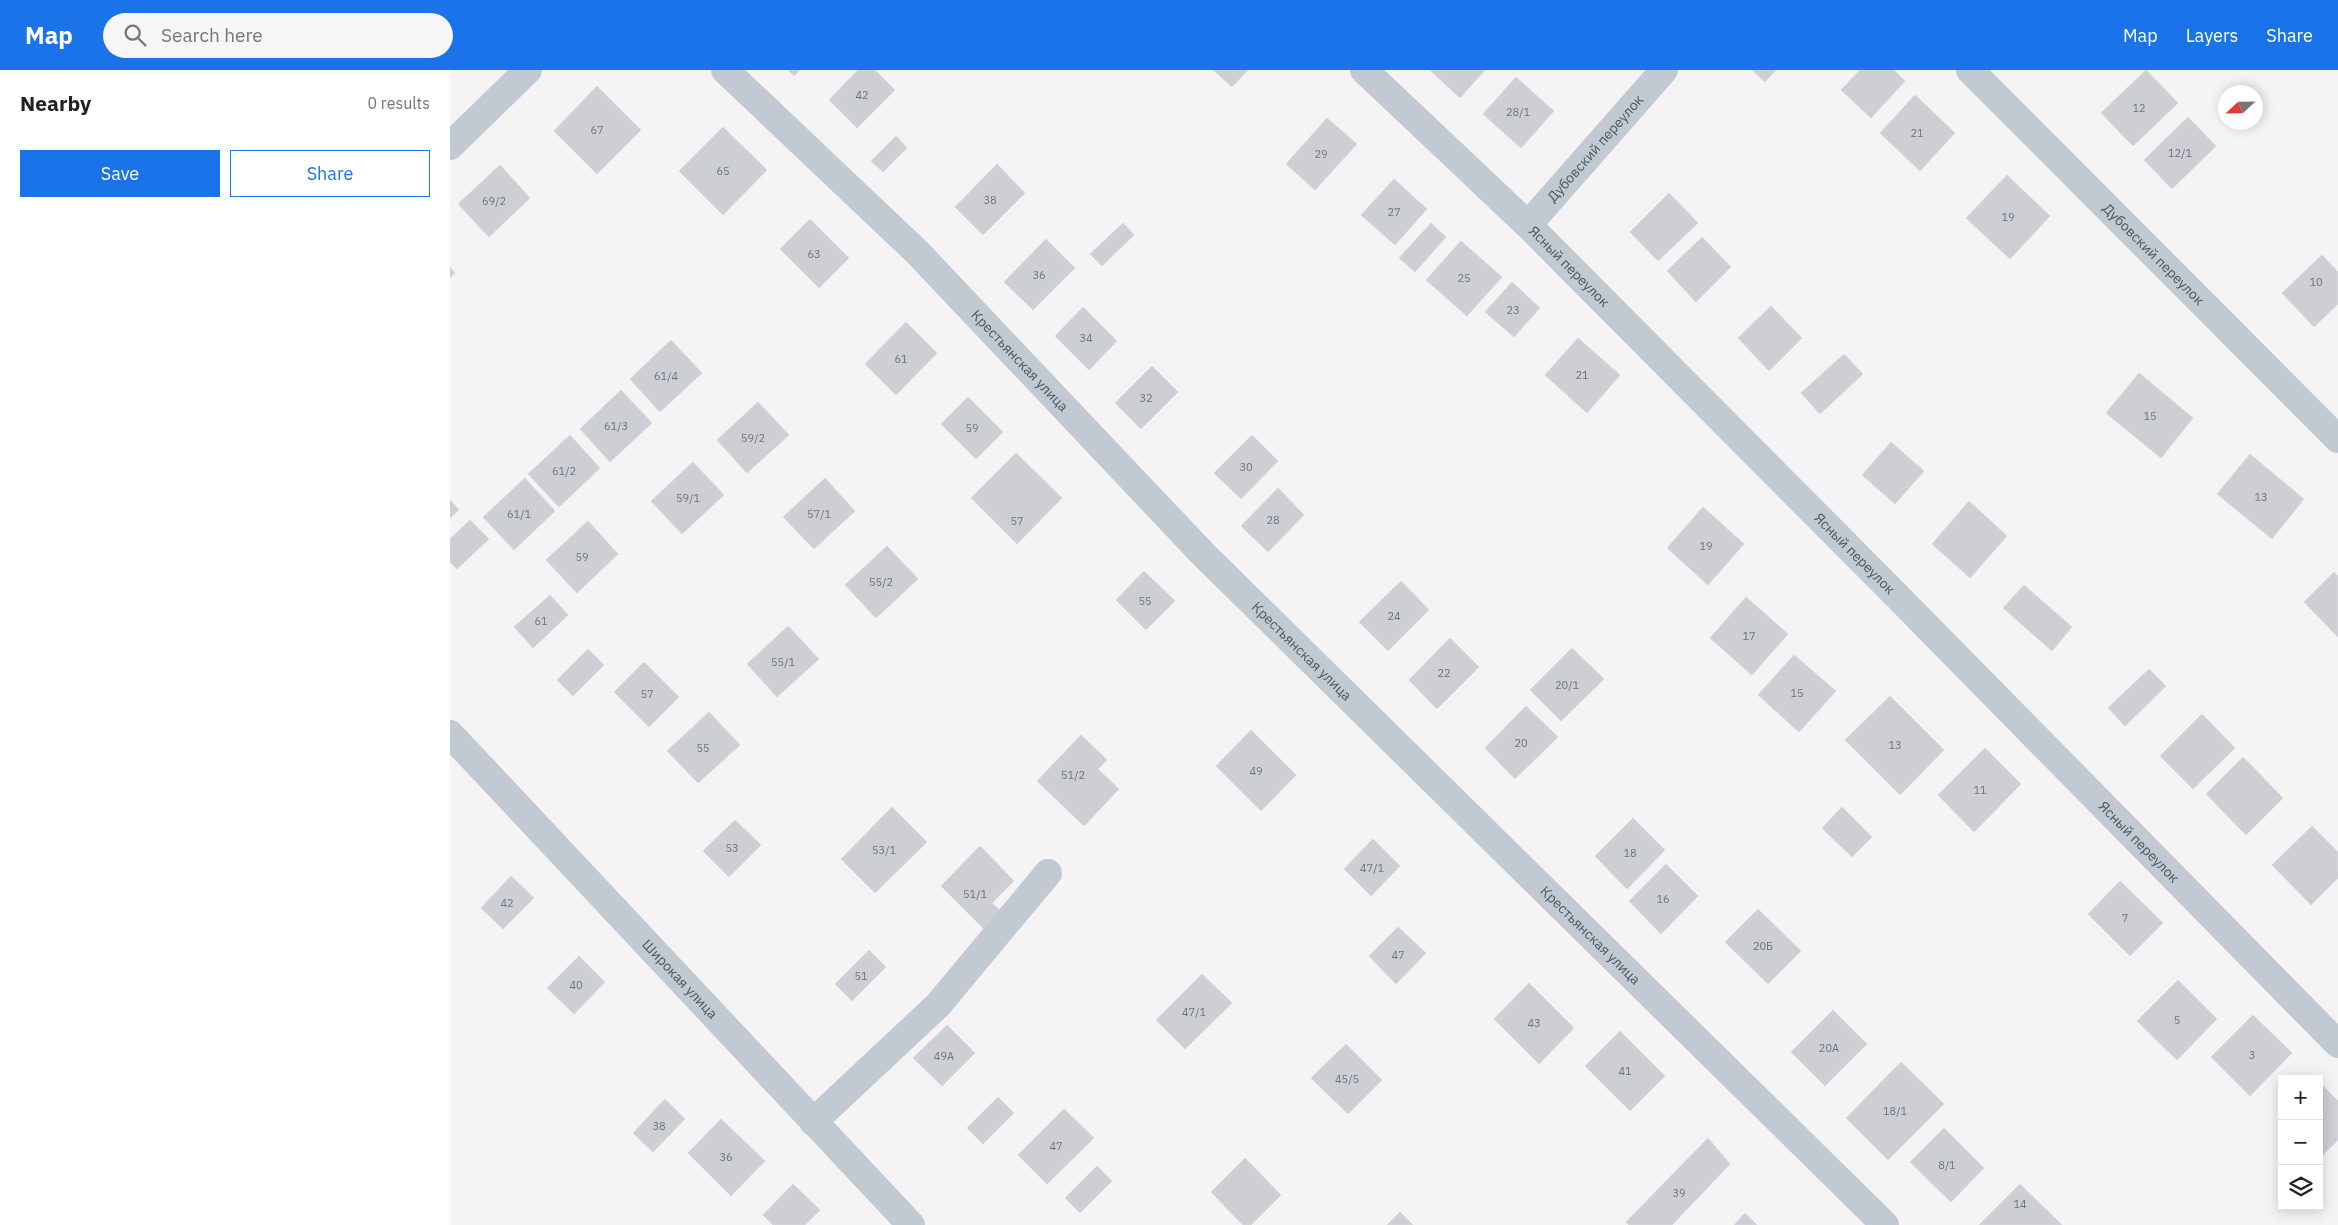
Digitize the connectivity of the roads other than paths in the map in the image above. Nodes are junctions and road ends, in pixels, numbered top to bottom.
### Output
1 (528, 70) edge
2 (725, 70) edge
3 (1364, 70) edge
4 (1664, 70) edge
5 (1970, 70) edge
6 (450, 146) edge
7 (1528, 225) junction
8 (2338, 439) edge
9 (450, 734) edge
10 (1048, 873) dead end
11 (2338, 1044) edge
12 (814, 1122) junction
13 (911, 1225) edge
14 (1885, 1225) edge

1 - 6 street
2 - 14 street, Крестьянская улица
3 - 7 street, Ясный переулок
4 - 7 street, Дубовский переулок
5 - 8 street, Дубовский переулок
7 - 11 street, Ясный переулок
9 - 12 street, Широкая улица
10 - 12 street
12 - 13 street, Широкая улица

